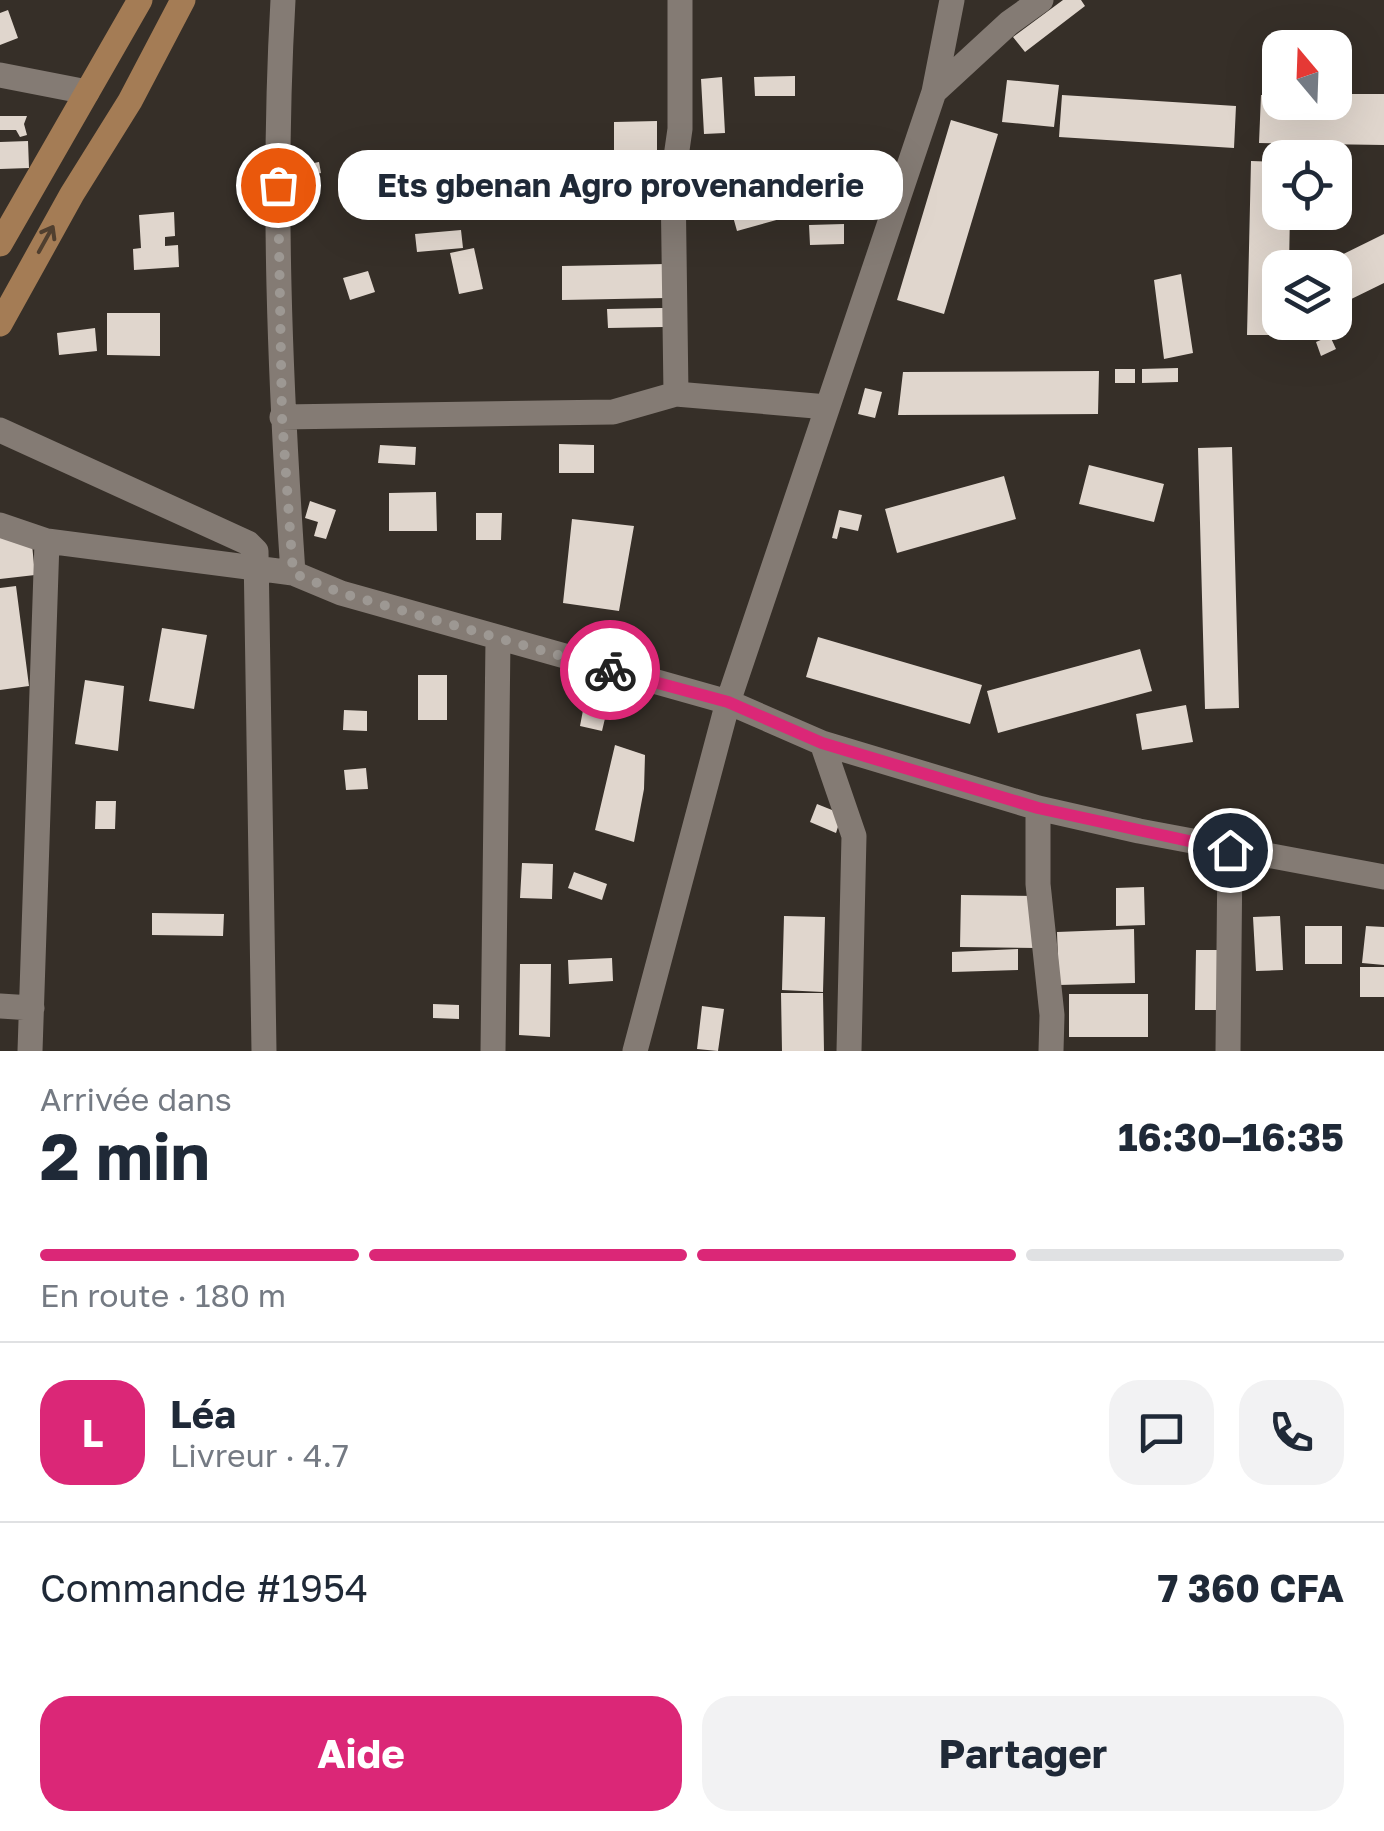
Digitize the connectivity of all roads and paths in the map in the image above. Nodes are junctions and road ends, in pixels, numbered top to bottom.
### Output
1 (140, 0) edge
2 (183, 0) edge
3 (283, 0) edge
4 (680, 0) edge
5 (952, 0) edge
6 (1040, 0) edge
7 (0, 74) edge
8 (87, 92) junction
9 (934, 92) junction
10 (0, 244) edge
11 (0, 324) edge
12 (676, 394) junction
13 (828, 407) junction
14 (282, 417) junction
15 (0, 430) edge
16 (0, 525) edge
17 (47, 542) junction
18 (256, 566) junction
19 (293, 573) junction
20 (498, 639) junction
21 (728, 702) junction
22 (822, 743) junction
23 (1038, 808) junction
24 (1230, 850) junction
25 (1384, 877) edge
26 (0, 1006) edge
27 (32, 1008) junction
28 (638, 1049) edge
29 (30, 1051) edge
30 (264, 1051) edge
31 (492, 1051) edge
32 (848, 1051) edge
33 (1050, 1051) edge
34 (1228, 1051) edge

1 - 8 main road
11 -> 2 main road
3 - 14 street
4 - 12 street
5 - 9 street
6 - 9 street
7 - 8 street
8 - 10 main road
9 - 13 street
12 - 13 street
12 - 14 street
13 - 21 street
14 - 19 street
15 - 18 street
16 - 17 street
17 - 18 street
17 - 27 street
18 - 19 street
18 - 30 street
19 - 20 street
20 - 21 street
20 - 31 street
21 - 22 street
21 - 28 street
22 - 23 street
22 - 32 street
23 - 24 street
23 - 33 street
24 - 25 street
24 - 34 street
26 - 27 street
27 - 29 street

